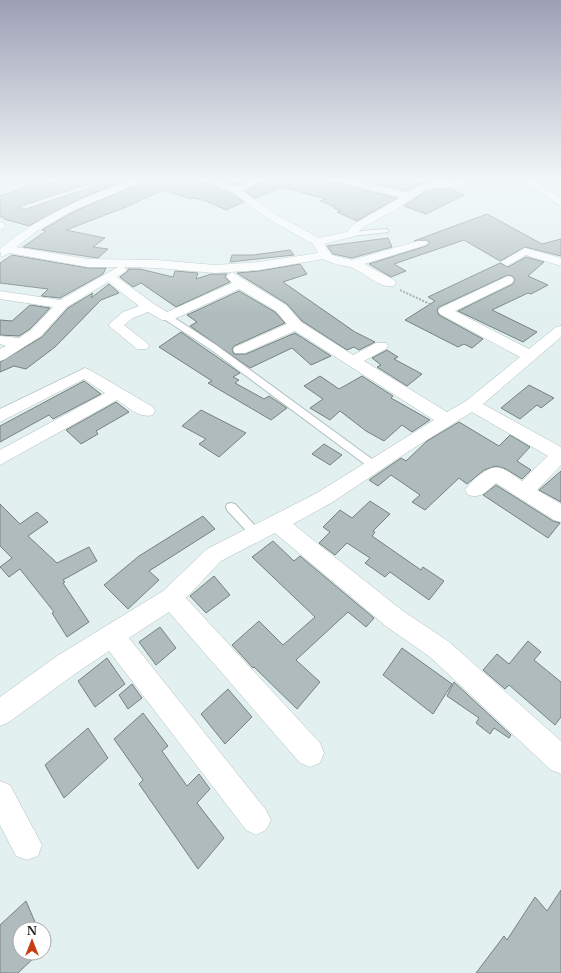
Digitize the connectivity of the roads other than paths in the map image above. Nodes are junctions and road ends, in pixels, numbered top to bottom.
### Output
1 (41, 224) edge
2 (286, 224) edge
3 (361, 224) edge
4 (386, 231) dead end
5 (351, 234) junction
6 (317, 242) junction
7 (422, 242) dead end
8 (3, 251) edge
9 (325, 255) junction
10 (507, 262) dead end
11 (561, 262) edge
12 (127, 264) junction
13 (352, 264) junction
14 (229, 268) junction
15 (110, 277) junction
16 (508, 280) dead end
17 (390, 283) road end
18 (240, 284) junction
19 (0, 295) edge
20 (62, 304) junction
21 (432, 305) road end
22 (149, 307) junction
23 (445, 311) junction
24 (167, 317) junction
25 (296, 325) junction
26 (561, 330) edge
27 (0, 340) edge
28 (18, 344) junction
29 (142, 346) dead end
30 (381, 346) dead end
31 (240, 350) dead end
32 (0, 356) edge
33 (530, 356) junction
34 (353, 361) junction
35 (117, 393) junction
36 (472, 405) junction
37 (147, 411) dead end
38 (0, 416) edge
39 (447, 420) junction
40 (560, 455) edge
41 (0, 458) edge
42 (373, 465) junction
43 (475, 490) dead end
44 (524, 491) junction
45 (231, 507) dead end
46 (561, 514) edge
47 (276, 522) junction
48 (255, 533) junction
49 (171, 598) junction
50 (113, 637) junction
51 (0, 713) edge
52 (310, 753) dead end
53 (561, 760) edge
54 (0, 795) edge
55 (256, 820) dead end
56 (27, 845) dead end

1 - 8 street
2 - 6 street
3 - 5 street
4 - 5 lane
5 - 6 street
6 - 9 street
7 - 13 street
8 - 12 street
9 - 13 street
9 - 14 street
10 - 11 street
12 - 14 street
12 - 15 street
13 - 17 street
14 - 18 street
15 - 20 street
15 - 22 street
16 - 23 street
18 - 24 street
18 - 25 street
19 - 20 street
20 - 28 street
21 - 23 street
22 - 24 street
22 - 29 street
23 - 33 street
24 - 42 lane
25 - 31 street
25 - 34 street
26 - 33 street
27 - 28 street
28 - 32 street
30 - 34 street
33 - 36 street
34 - 39 street
35 - 37 street
35 - 38 street
35 - 41 street
36 - 39 street
36 - 40 street
39 - 42 street
40 - 44 street
42 - 47 street
43 - 44 street
44 - 46 street
45 - 48 lane
47 - 48 street
47 - 53 street
48 - 49 street
49 - 50 street
49 - 52 street
50 - 51 street
50 - 55 street
54 - 56 street

